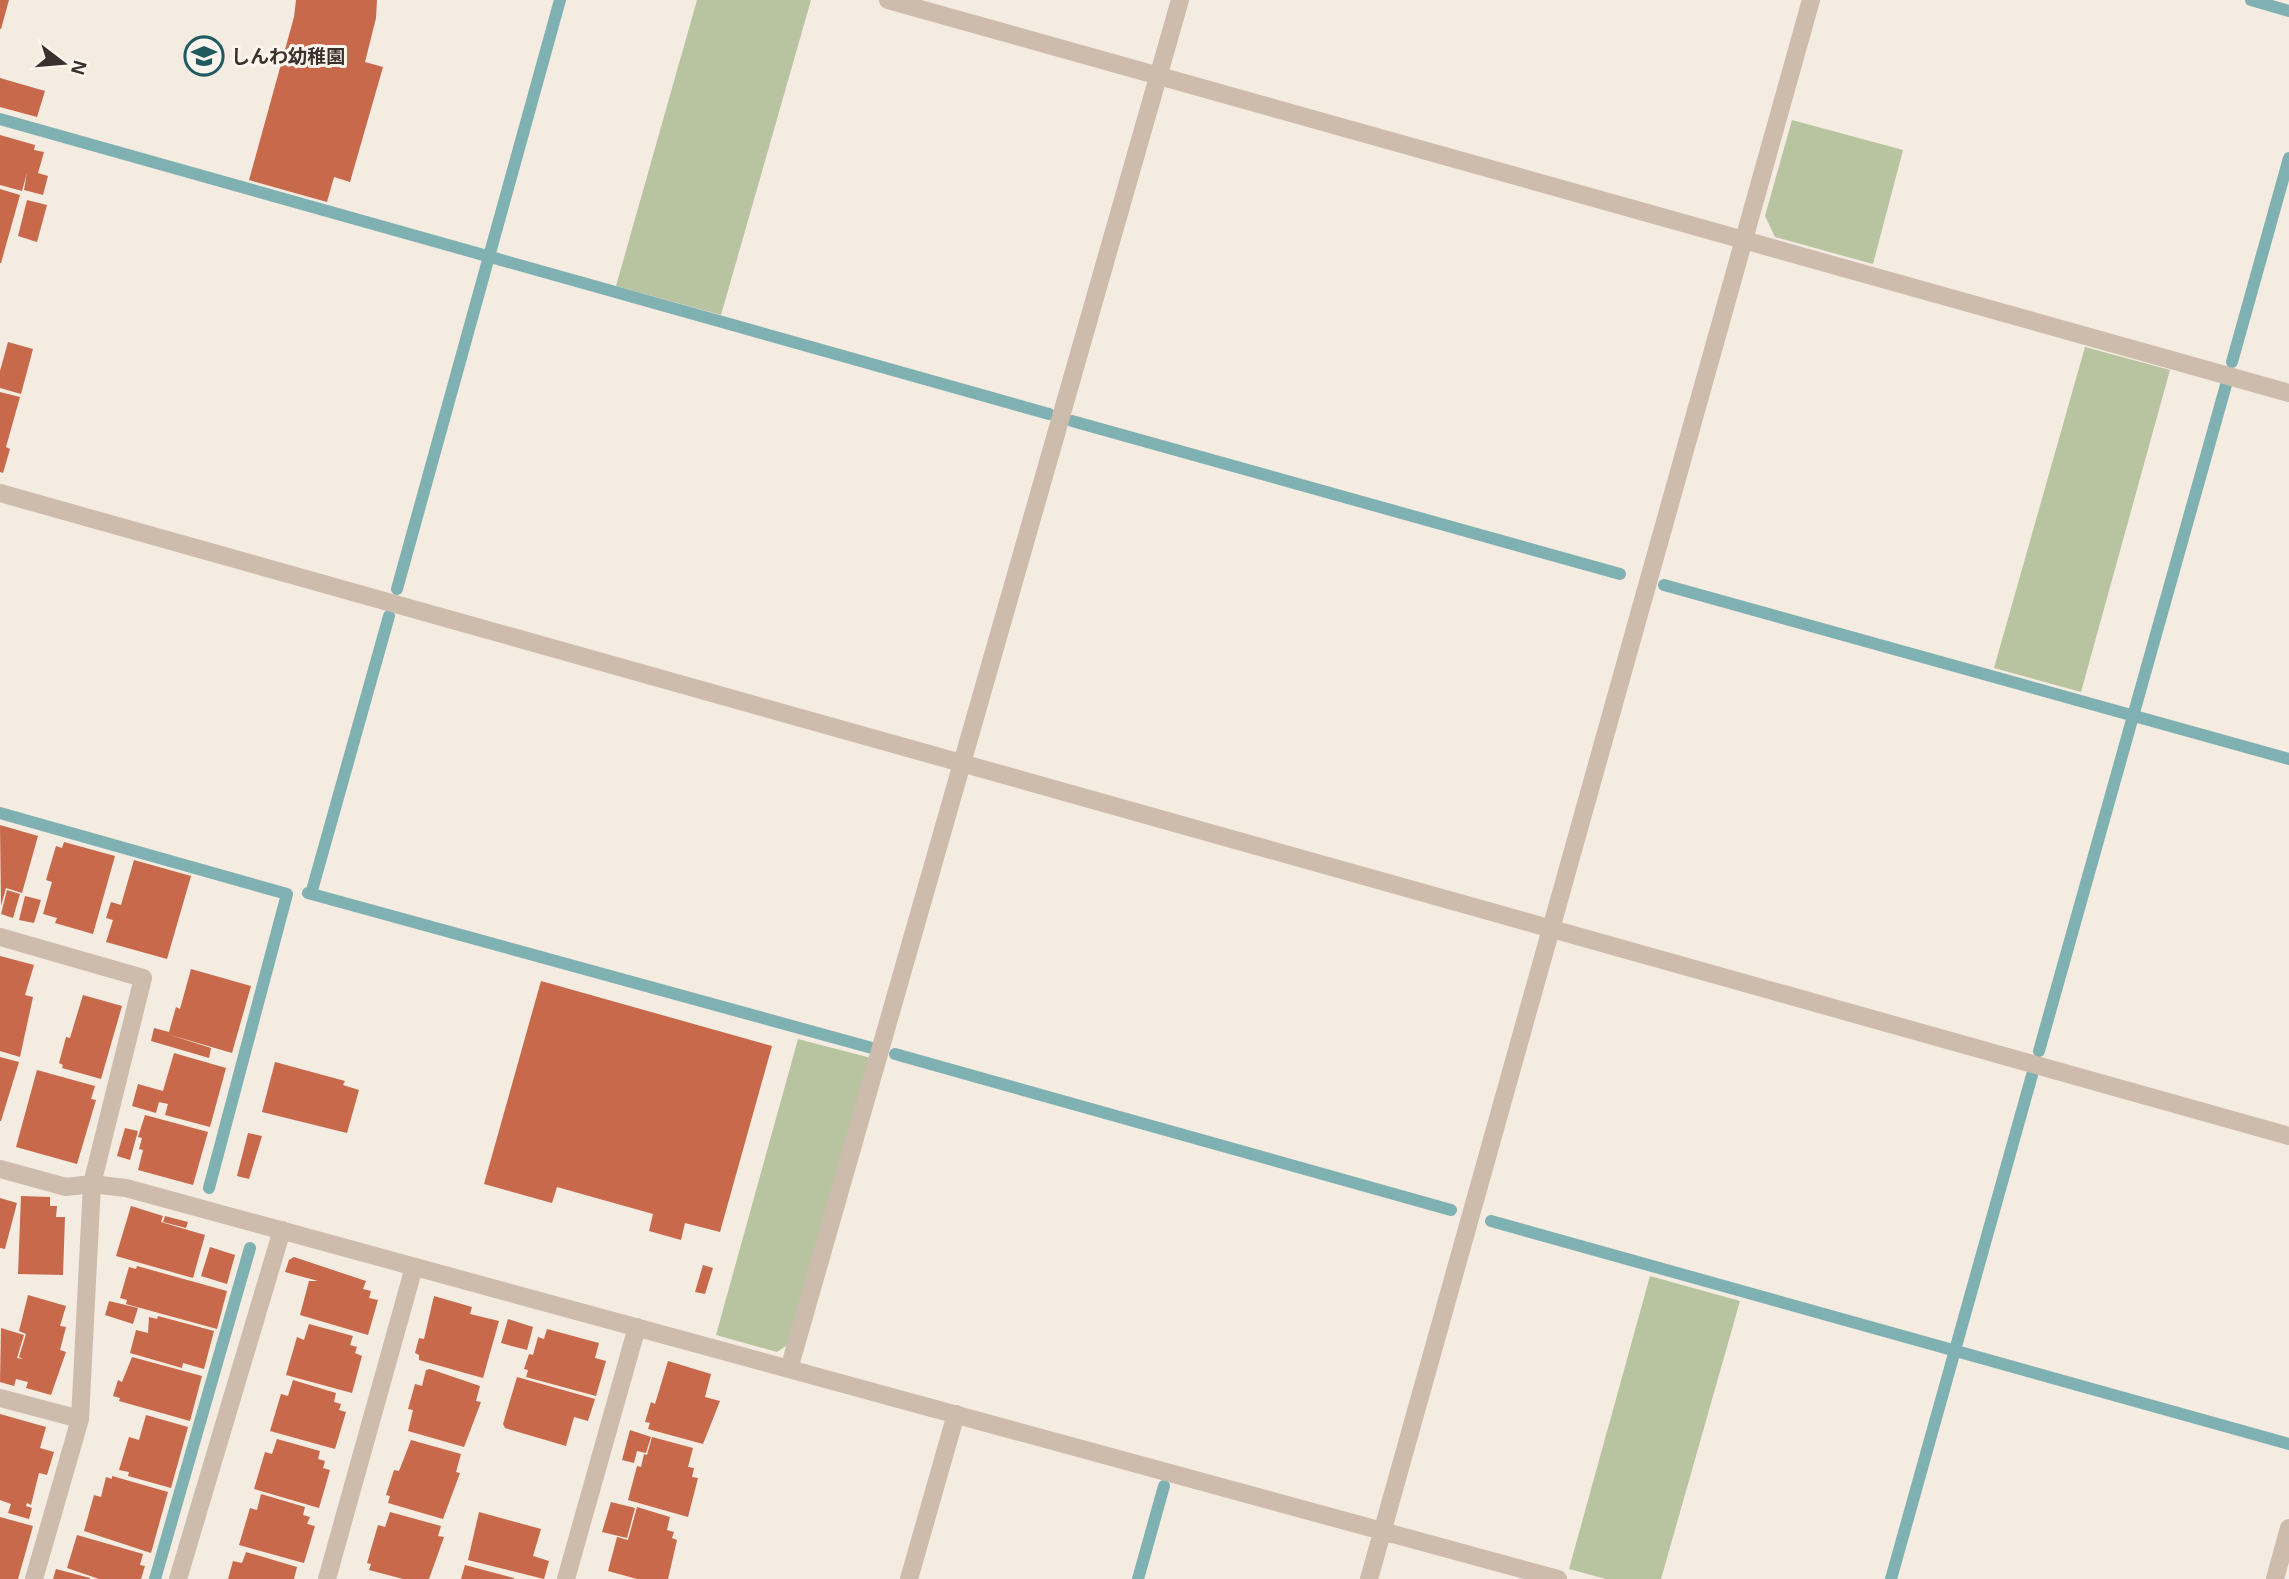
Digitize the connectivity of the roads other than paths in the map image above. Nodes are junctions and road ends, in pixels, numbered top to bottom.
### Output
1 (888, 0) edge
2 (1180, 0) edge
3 (1811, 0) edge
4 (1158, 76) junction
5 (1744, 240) junction
6 (2289, 393) edge
7 (0, 493) edge
8 (961, 763) junction
9 (1551, 930) junction
10 (0, 937) edge
11 (2289, 1136) edge
12 (0, 1169) edge
13 (92, 1184) junction
14 (282, 1230) junction
15 (414, 1266) junction
16 (637, 1327) junction
17 (789, 1369) junction
18 (0, 1398) edge
19 (956, 1414) junction
20 (80, 1419) junction
21 (2289, 1528) edge
22 (1383, 1530) junction
23 (34, 1579) edge
24 (178, 1579) edge
25 (327, 1579) edge
26 (566, 1579) edge
27 (909, 1579) edge
28 (1369, 1579) edge
29 (1558, 1579) edge
30 (2275, 1579) edge

1 - 4 street
2 - 4 street
3 - 5 street
4 - 5 street
4 - 8 street
5 - 6 street
5 - 9 street
7 - 8 street
8 - 9 street
8 - 17 street
9 - 11 street
9 - 22 street
10 - 13 street
12 - 13 street
13 - 14 street
13 - 20 street
14 - 15 street
14 - 24 street
15 - 16 street
15 - 25 street
16 - 17 street
16 - 26 street
17 - 19 street
18 - 20 street
19 - 22 street
19 - 27 street
20 - 23 street
21 - 30 street
22 - 28 street
22 - 29 street

